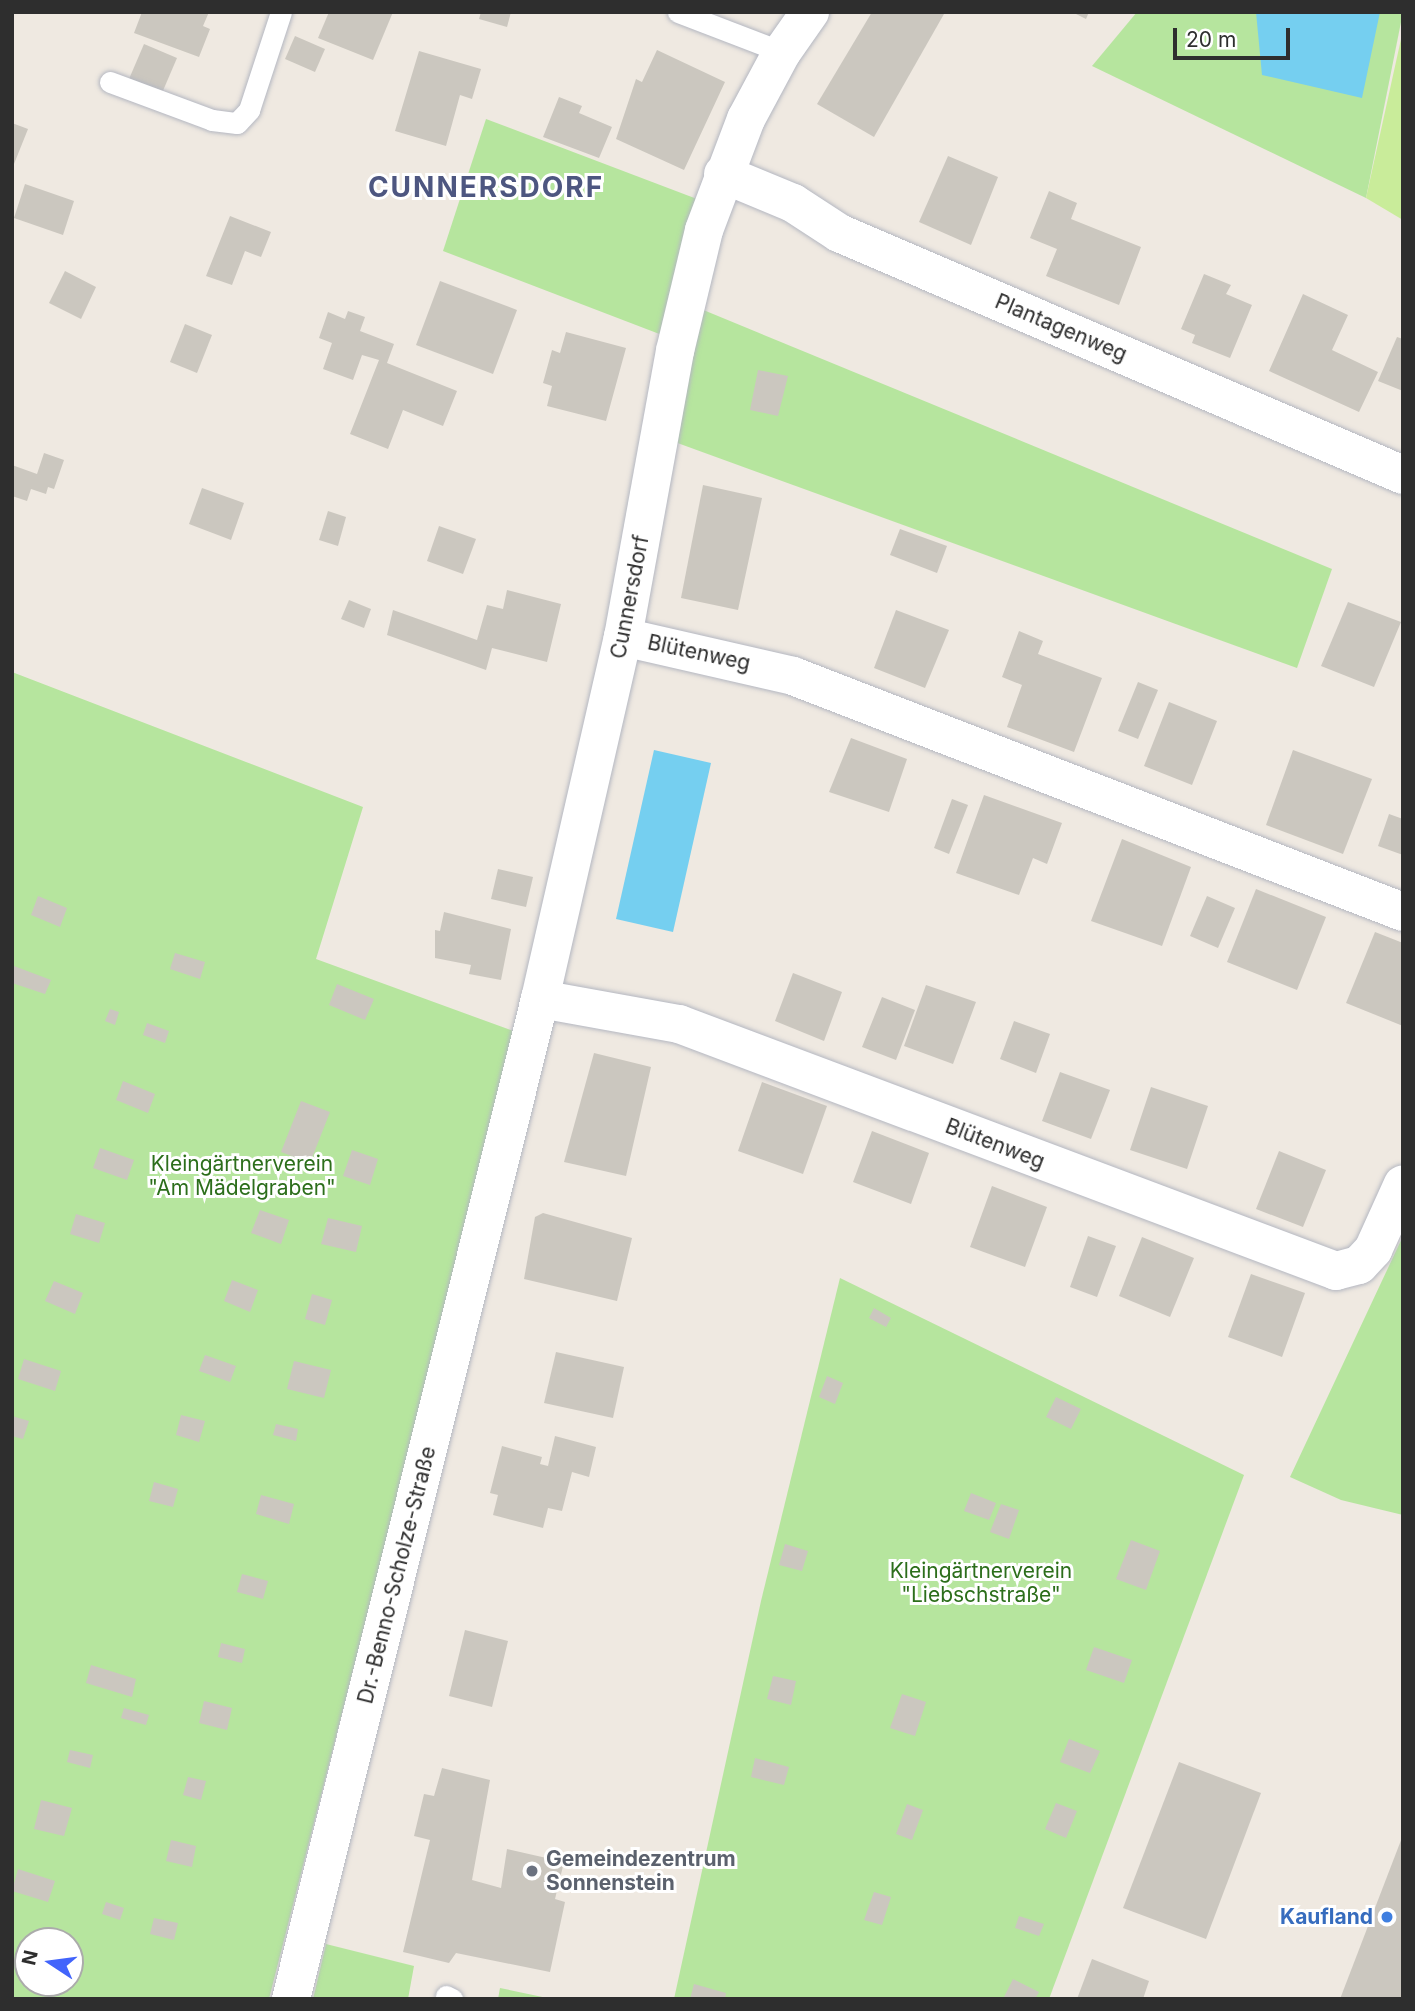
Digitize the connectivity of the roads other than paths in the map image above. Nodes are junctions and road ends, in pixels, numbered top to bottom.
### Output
1 (281, 12) edge
2 (678, 12) edge
3 (810, 12) edge
4 (782, 52) junction
5 (110, 82) dead end
6 (723, 174) junction
7 (1403, 475) edge
8 (623, 637) junction
9 (1403, 912) edge
10 (540, 999) junction
11 (503, 1152) joint
12 (1403, 1184) edge
13 (291, 1999) edge

1 - 5 lane
2 - 4 lane
3 - 4 street, Cunnersdorf
4 - 6 street, Cunnersdorf
6 - 7 street, Plantagenweg
6 - 8 street, Cunnersdorf
8 - 9 street, Blütenweg
8 - 10 street, Cunnersdorf
10 - 11 street, Cunnersdorf
10 - 12 street, Blütenweg
11 - 13 street, Dr.-Benno-Scholze-Straße

